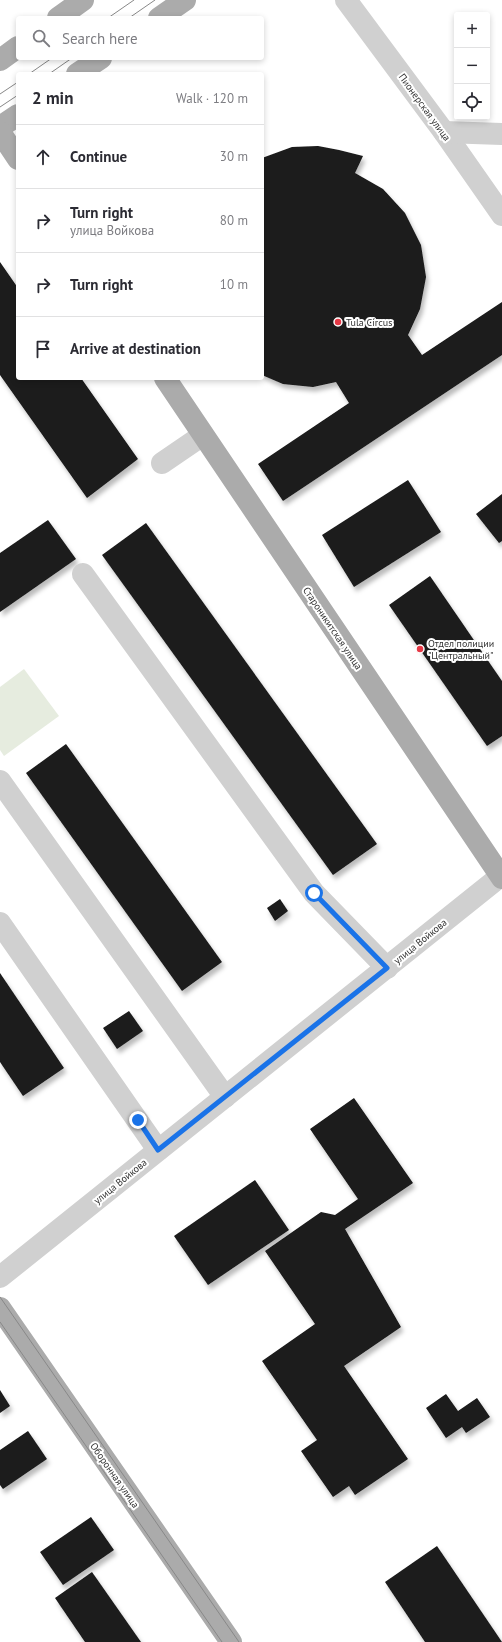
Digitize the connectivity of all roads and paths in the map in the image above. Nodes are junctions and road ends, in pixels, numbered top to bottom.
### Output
1 (83, 0) edge
2 (186, 0) edge
3 (346, 0) edge
4 (61, 16) edge
5 (162, 16) edge
6 (16, 48) edge
7 (0, 60) edge
8 (98, 60) edge
9 (80, 72) edge
10 (16, 116) edge
11 (0, 127) edge
12 (0, 132) edge
13 (444, 132) junction
14 (502, 134) edge
15 (16, 156) edge
16 (502, 216) edge
17 (166, 380) edge
18 (203, 435) junction
19 (162, 463) dead end
20 (83, 574) dead end
21 (0, 781) edge
22 (502, 876) edge
23 (0, 923) edge
24 (387, 968) junction
25 (225, 1097) junction
26 (158, 1150) junction
27 (0, 1277) edge
28 (0, 1308) edge
29 (231, 1642) edge

1 - 4 main road
2 - 5 main road
3 - 13 street, Пионерская улица
6 - 7 main road
8 - 9 main road
10 - 11 main road
12 - 15 main road
13 - 14 street
13 - 16 street, Пионерская улица
17 - 18 main road, Староникитская улица
18 - 19 street
18 - 22 main road, Староникитская улица
20 - 24 street
21 - 25 street
22 - 24 street, улица Войкова
23 - 26 street
24 - 25 street, улица Войкова
25 - 26 street, улица Войкова
26 - 27 street, улица Войкова
28 - 29 main road, Оборонная улица

